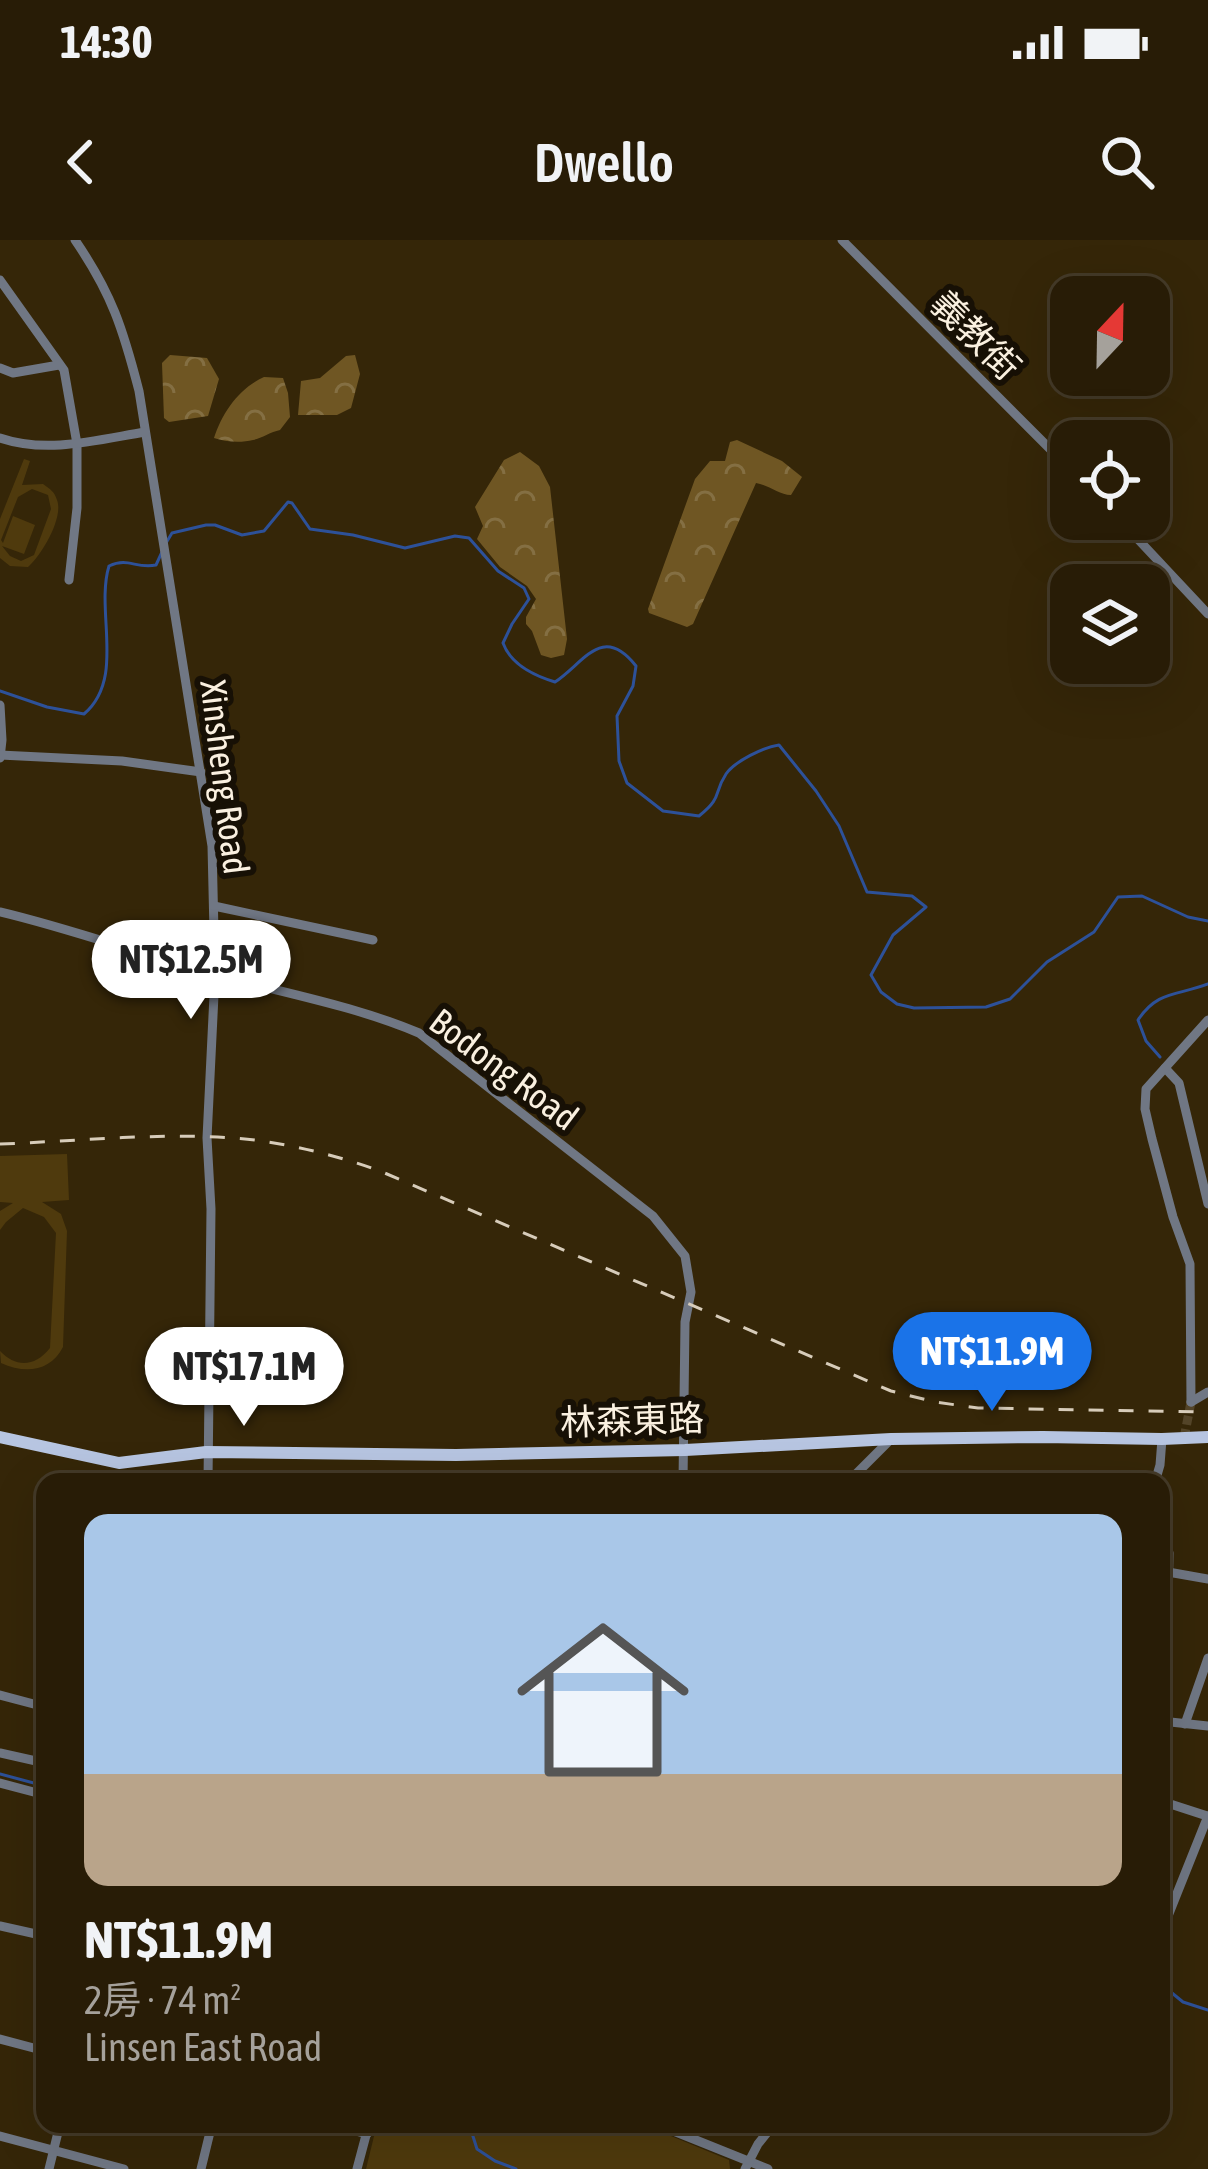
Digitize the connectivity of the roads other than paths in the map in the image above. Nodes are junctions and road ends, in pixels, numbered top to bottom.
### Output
1 (75, 240) edge
2 (842, 240) edge
3 (0, 281) edge
4 (59, 365) junction
5 (0, 368) edge
6 (145, 432) junction
7 (0, 438) edge
8 (77, 444) junction
9 (1050, 449) edge
10 (1139, 540) edge
11 (69, 580) dead end
12 (1208, 614) edge
13 (0, 705) edge
14 (0, 756) edge
15 (201, 772) junction
16 (214, 906) junction
17 (0, 913) edge
18 (373, 940) dead end
19 (215, 975) junction
20 (1208, 1020) edge
21 (1165, 1068) junction
22 (1208, 1204) edge
23 (1208, 1392) edge
24 (1208, 1436) edge
25 (0, 1437) edge
26 (891, 1439) junction
27 (1162, 1439) junction
28 (685, 1450) junction
29 (206, 1453) junction
30 (207, 1473) edge
31 (684, 1473) edge
32 (857, 1473) edge
33 (1156, 1473) edge
34 (1170, 1572) edge
35 (1208, 1579) edge
36 (1208, 1658) edge
37 (0, 1696) edge
38 (36, 1705) edge
39 (1170, 1722) edge
40 (1185, 1724) junction
41 (1208, 1726) edge
42 (0, 1755) edge
43 (36, 1761) edge
44 (0, 1783) edge
45 (36, 1793) edge
46 (1170, 1804) edge
47 (1207, 1816) edge
48 (1170, 1911) edge
49 (0, 1926) edge
50 (36, 1934) edge
51 (0, 2039) edge
52 (36, 2048) edge
53 (58, 2133) edge
54 (210, 2133) edge
55 (367, 2133) edge
56 (676, 2133) edge
57 (768, 2133) edge
58 (0, 2136) edge
59 (54, 2151) junction
60 (747, 2166) edge
61 (49, 2169) edge
62 (124, 2169) edge
63 (201, 2169) edge
64 (357, 2169) edge
65 (768, 2169) edge

1 - 6 street, Xinsheng Road
2 - 9 street, 義教街
3 - 4 street
4 - 5 street
4 - 8 street
6 - 8 street
6 - 15 street, Xinsheng Road
7 - 8 street
8 - 11 street
10 - 12 street
13 - 14 street
14 - 15 street
15 - 16 street, Xinsheng Road
16 - 18 street
16 - 19 street, Xinsheng Road
17 - 19 street, Bodong Road
19 - 28 street, Bodong Road
19 - 29 street, Xinsheng Road
20 - 21 street
21 - 22 street
21 - 23 street
24 - 27 main road, 林森東路
25 - 29 main road, 林森東路
26 - 27 main road, 林森東路
26 - 28 main road, 林森東路
26 - 32 street
27 - 33 street
28 - 29 main road, 林森東路
28 - 31 street, Bodong Road
29 - 30 street, Xinsheng Road
34 - 35 street
36 - 40 street
37 - 38 street
39 - 40 street
40 - 41 street
42 - 43 street
44 - 45 street
46 - 47 street
47 - 48 street
49 - 50 street
51 - 52 street
53 - 59 street
54 - 63 street
55 - 64 street
56 - 60 street
57 - 60 street
58 - 59 street
59 - 61 street
59 - 62 street
60 - 65 street

